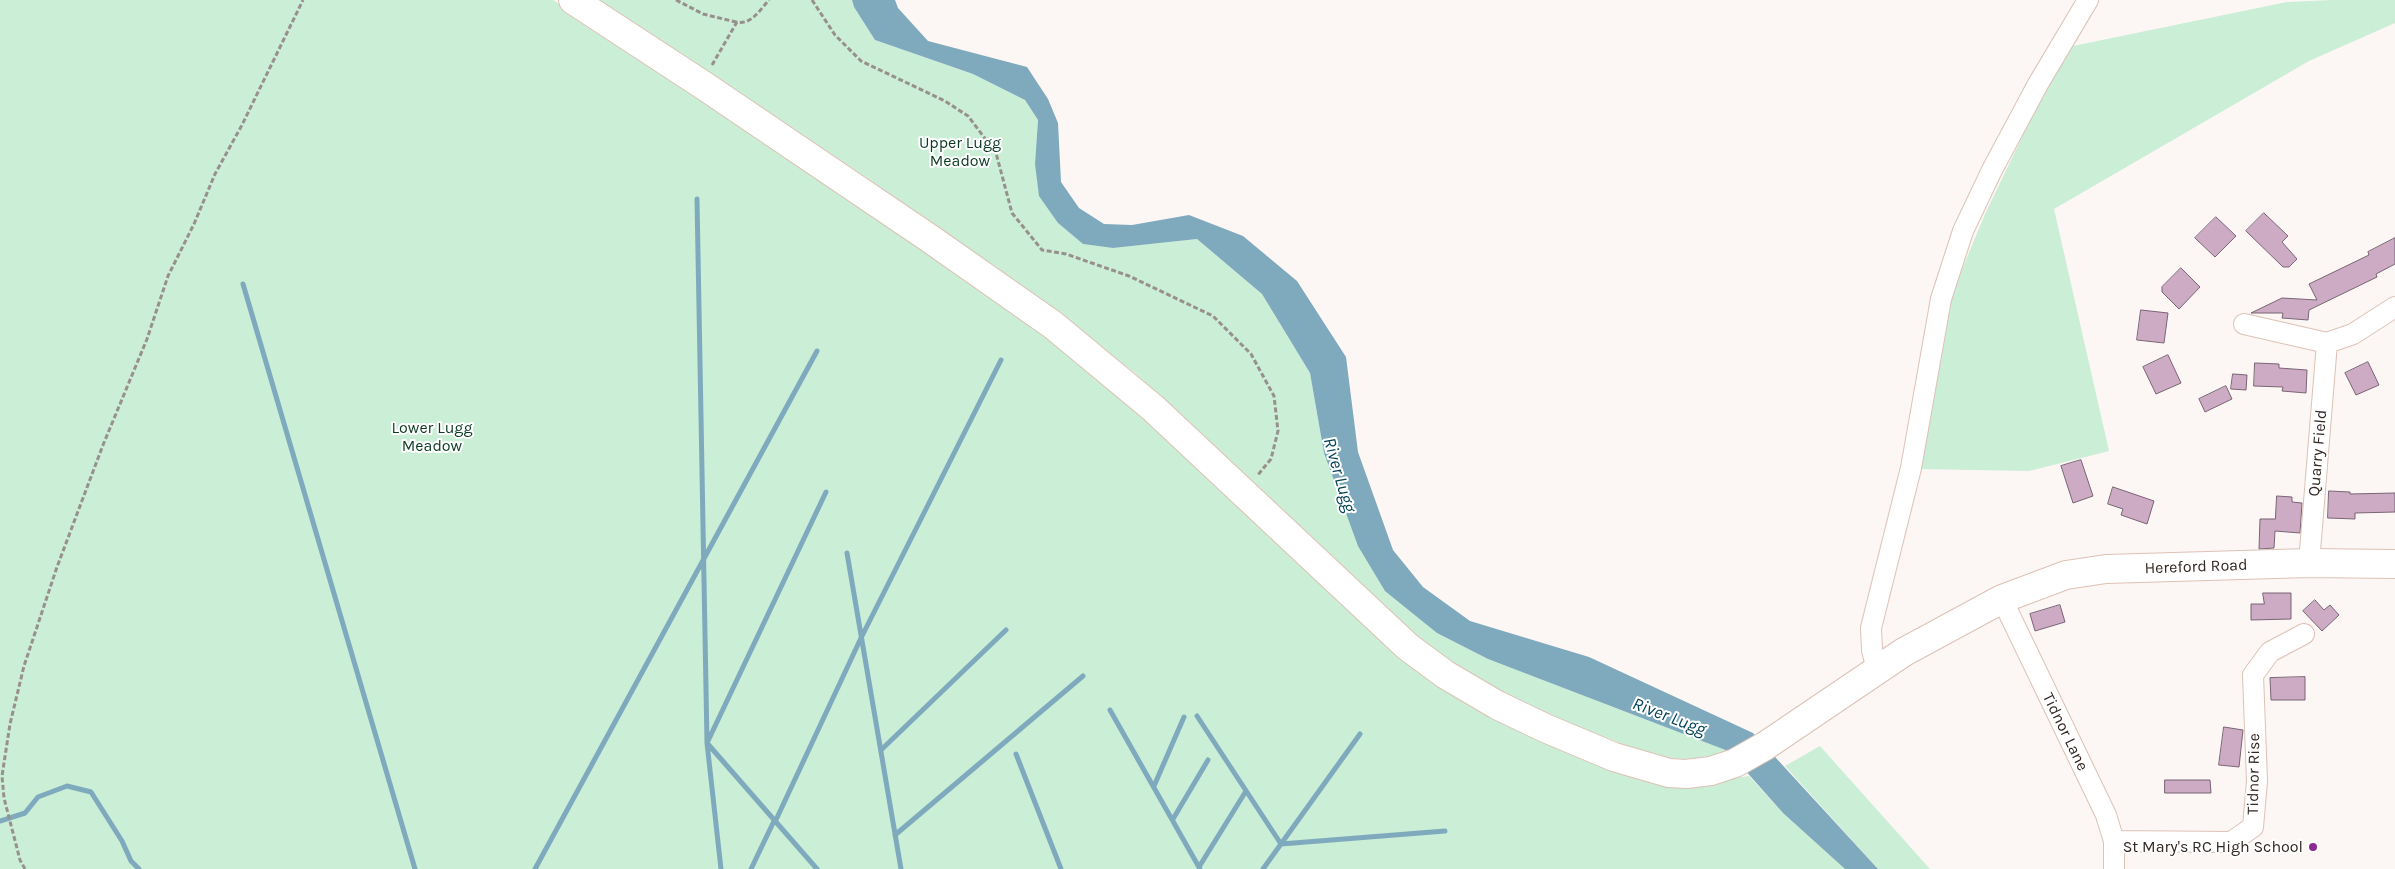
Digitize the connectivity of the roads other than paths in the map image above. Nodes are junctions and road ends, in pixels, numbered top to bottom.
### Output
1 (573, 0) edge
2 (2088, 0) edge
3 (2395, 307) edge
4 (2244, 324) dead end
5 (2327, 343) junction
6 (2309, 563) junction
7 (2395, 564) edge
8 (2002, 599) junction
9 (2304, 634) dead end
10 (1877, 670) junction
11 (2114, 841) junction
12 (2114, 869) edge

1 - 10 highway, Hereford Road
2 - 10 street
3 - 5 street
4 - 5 street
5 - 6 street, Quarry Field
6 - 7 highway, Hereford Road
6 - 8 highway, Hereford Road
8 - 10 highway, Hereford Road
8 - 11 street, Tidnor Lane
9 - 11 street, Tidnor Rise
11 - 12 street, Tidnor Lane

